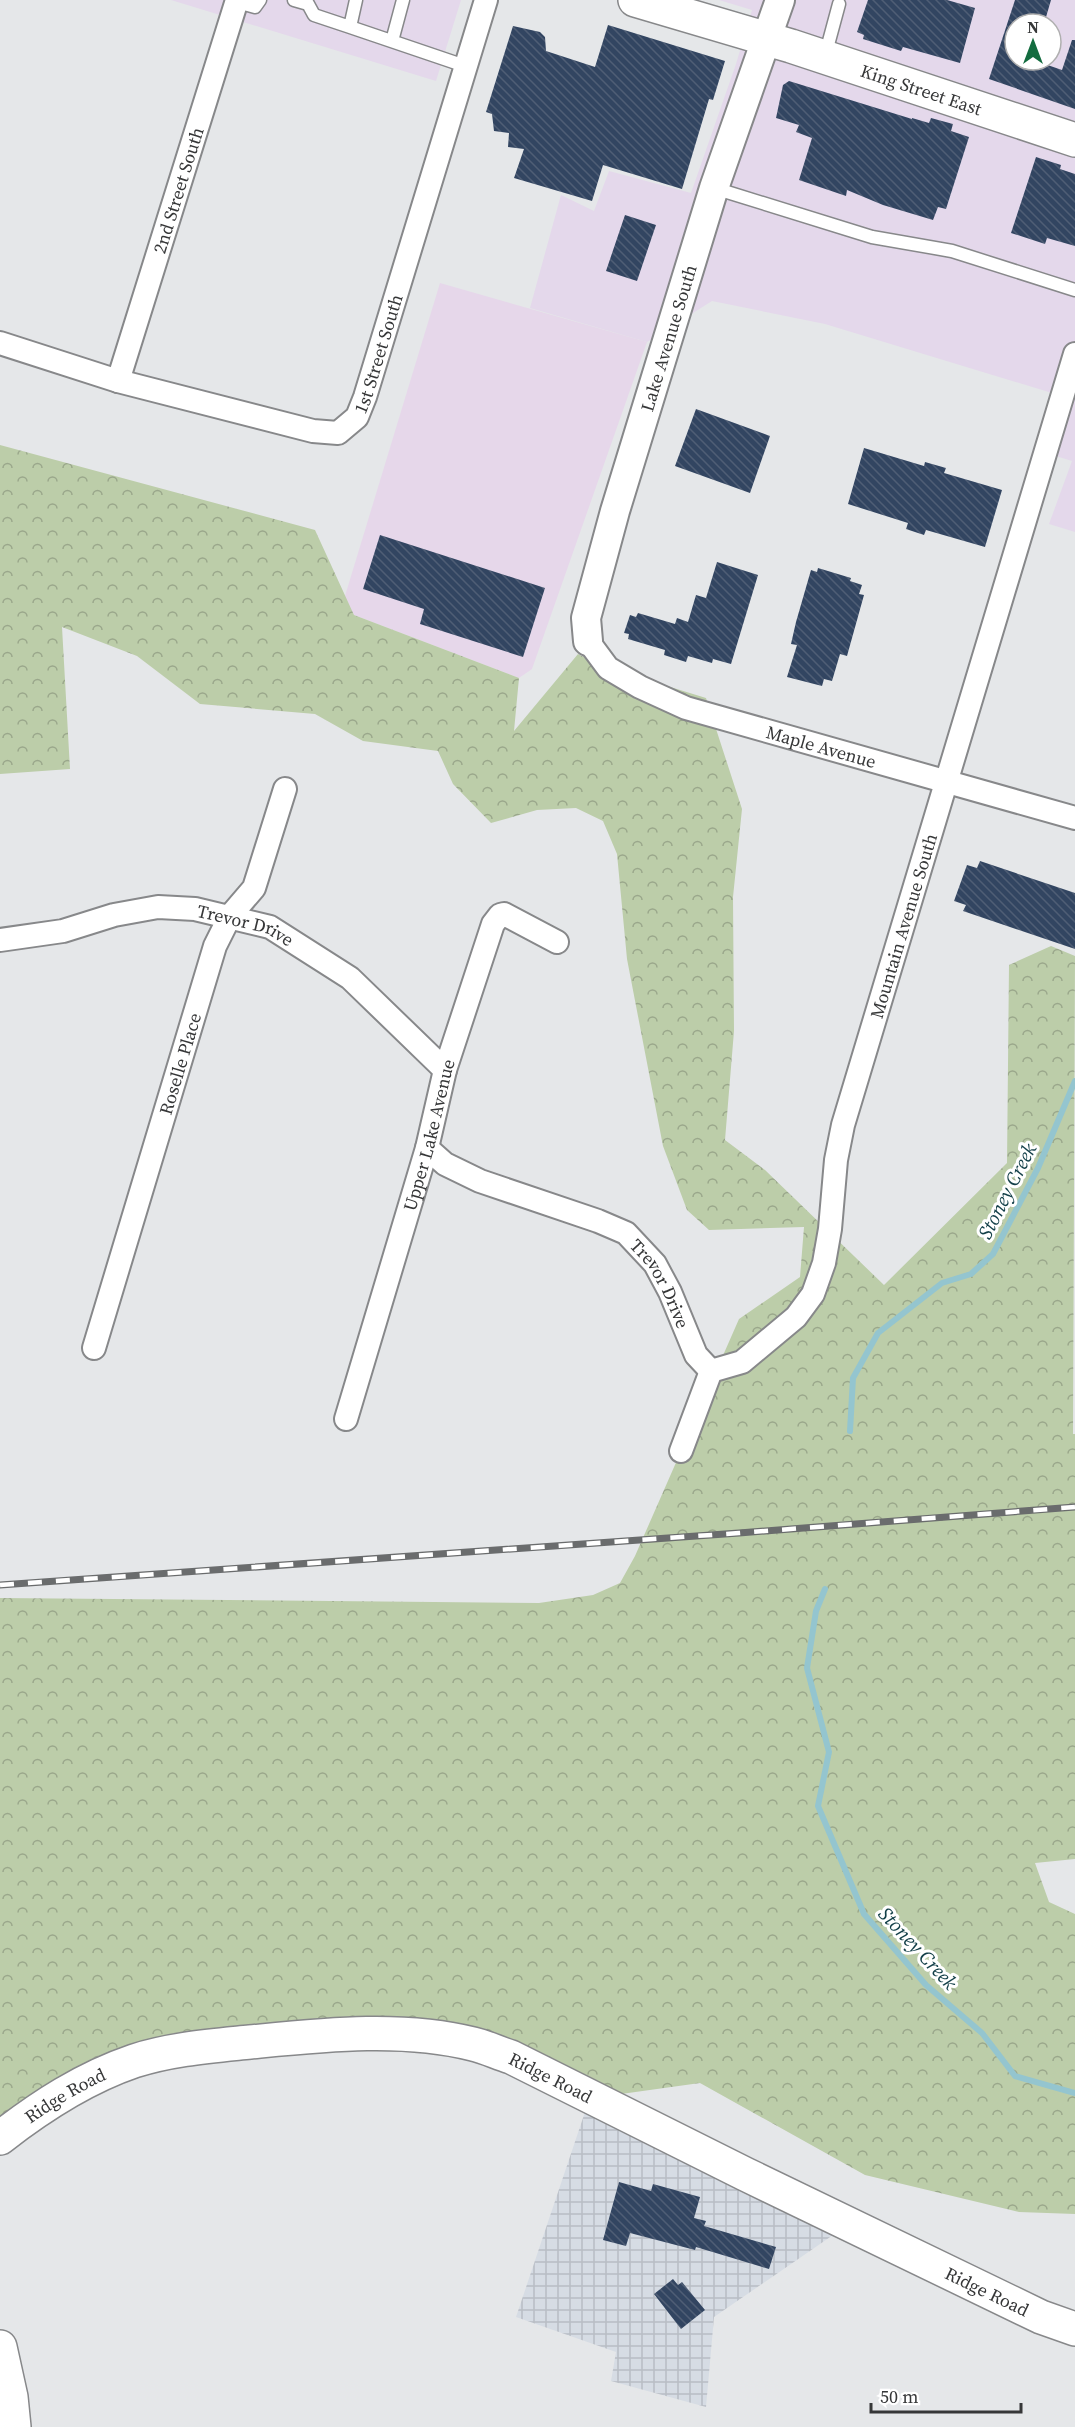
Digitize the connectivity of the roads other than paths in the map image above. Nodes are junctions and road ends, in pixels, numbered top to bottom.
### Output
1 (260, 0) edge
2 (294, 0) edge
3 (356, 0) edge
4 (403, 0) edge
5 (486, 0) edge
6 (635, 0) edge
7 (780, 0) edge
8 (237, 1) edge
9 (839, 4) dead end
10 (350, 27) junction
11 (767, 39) junction
12 (392, 40) junction
13 (825, 57) junction
14 (465, 66) junction
15 (1075, 140) edge
16 (714, 188) junction
17 (1075, 290) edge
18 (0, 343) edge
19 (1075, 354) edge
20 (1071, 377) edge
21 (118, 381) junction
22 (588, 641) joint
23 (947, 782) junction
24 (285, 789) dead end
25 (1075, 818) edge
26 (230, 916) junction
27 (0, 940) edge
28 (557, 942) dead end
29 (445, 1070) junction
30 (427, 1148) junction
31 (94, 1348) dead end
32 (711, 1371) junction
33 (346, 1419) dead end
34 (681, 1451) dead end
35 (0, 2138) edge
36 (1075, 2329) edge
37 (0, 2347) edge
38 (14, 2427) edge

1 - 8 lane
2 - 10 lane
3 - 10 lane
4 - 12 lane
5 - 14 street, 1st Street South
6 - 11 main road, King Street East
7 - 11 street, Lake Avenue South
8 - 21 street, 2nd Street South
9 - 13 lane
10 - 12 lane
11 - 13 main road, King Street East
11 - 16 street, Lake Avenue South
12 - 14 lane
13 - 15 main road, King Street East
14 - 21 street, 1st Street South
16 - 17 lane
16 - 22 street, Lake Avenue South
18 - 21 street, 1st Street South
19 - 20 street, Mountain Avenue South
20 - 23 street, Mountain Avenue South
22 - 23 street, Maple Avenue
23 - 25 street, Maple Avenue
23 - 32 street, Mountain Avenue South
24 - 26 street, Roselle Place
26 - 27 street, Trevor Drive
26 - 29 street, Trevor Drive
26 - 31 street, Roselle Place
28 - 29 street, Upper Lake Avenue
29 - 30 street, Upper Lake Avenue
30 - 32 street, Trevor Drive
30 - 33 street, Upper Lake Avenue
32 - 34 street
35 - 36 main road, Ridge Road
37 - 38 main road

